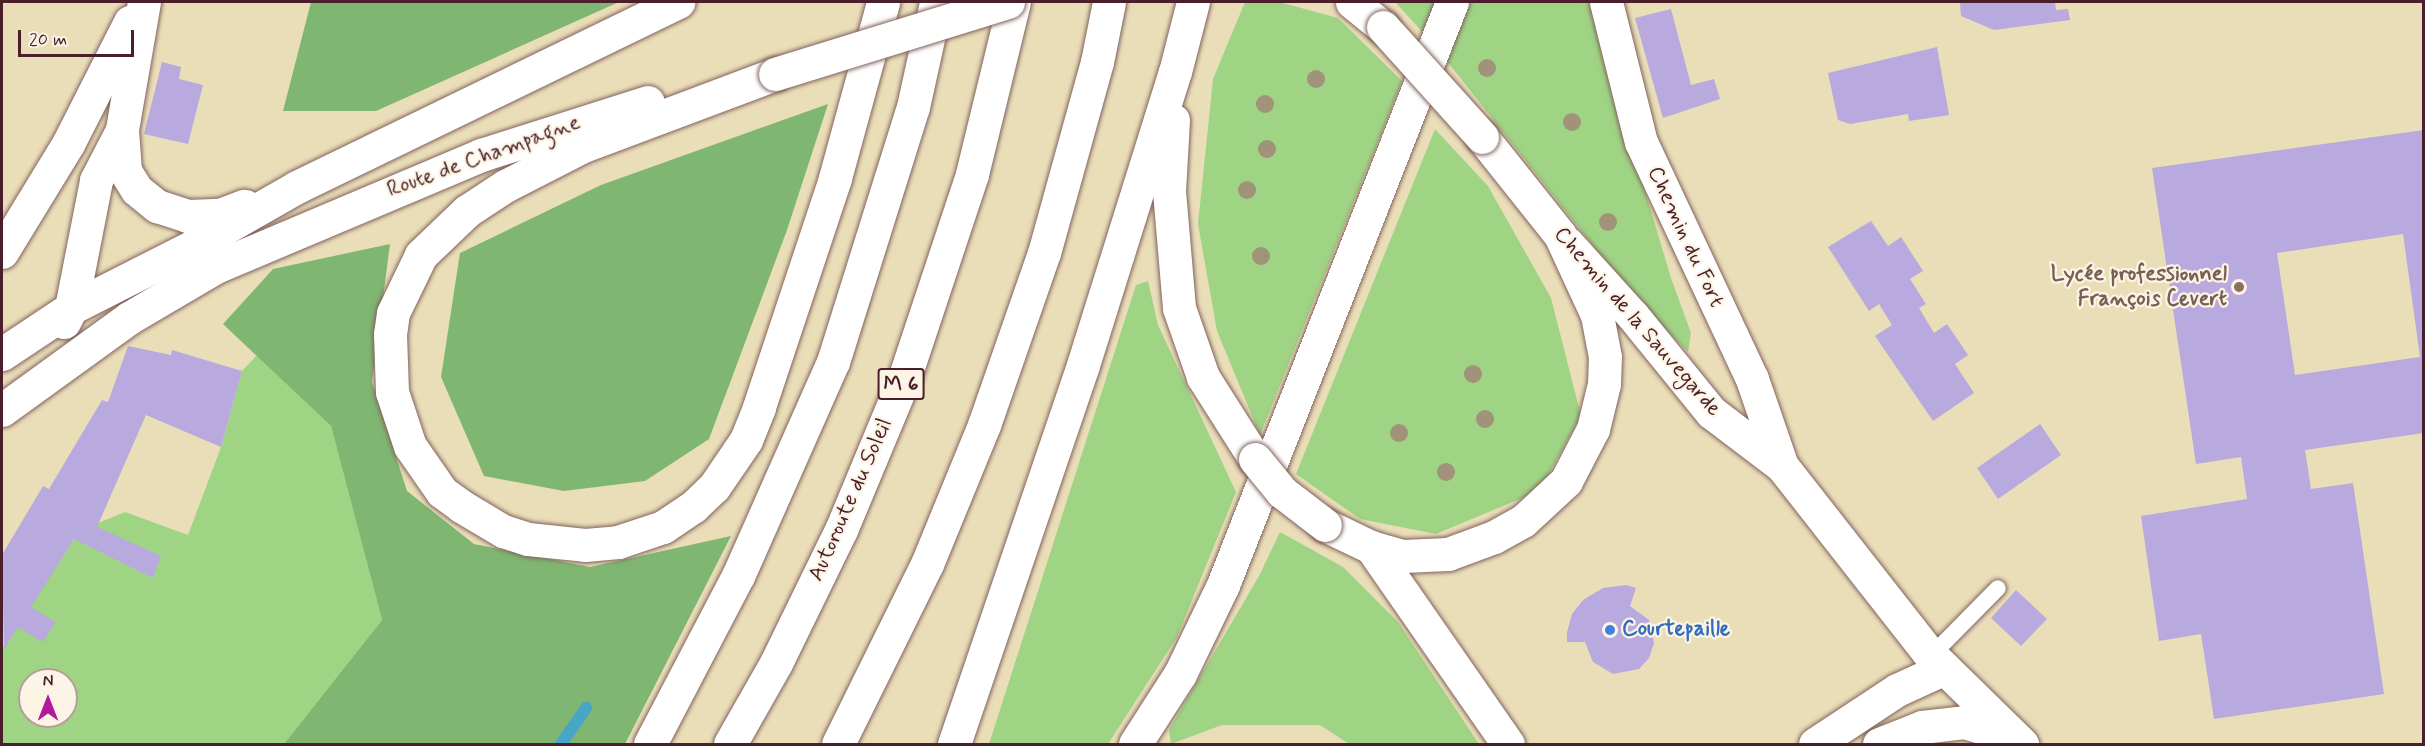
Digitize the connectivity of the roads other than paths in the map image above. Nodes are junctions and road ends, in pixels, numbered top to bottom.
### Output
1 (142, 2) edge
2 (678, 2) edge
3 (883, 2) edge
4 (936, 2) edge
5 (1008, 2) edge
6 (1014, 2) edge
7 (1109, 2) edge
8 (1193, 2) edge
9 (1352, 2) edge
10 (1452, 2) edge
11 (1606, 2) edge
12 (1175, 72) junction
13 (775, 75) junction
14 (122, 130) junction
15 (297, 187) junction
16 (1560, 235) junction
17 (2, 252) edge
18 (71, 308) junction
19 (2, 354) edge
20 (2, 409) edge
21 (1782, 466) junction
22 (1371, 547) junction
23 (1998, 588) dead end
24 (1937, 662) junction
25 (2018, 741) edge
26 (650, 744) edge
27 (730, 744) edge
28 (838, 744) edge
29 (954, 744) edge
30 (1135, 744) edge
31 (1508, 744) edge
32 (1815, 744) edge
33 (1879, 744) edge

1 - 14 main road
1 - 17 main road
2 - 15 main road, Route de Champagne
3 - 13 main road
4 - 26 main road
5 - 13 main road, Route de Champagne, bridge
6 - 27 main road, Autoroute du Soleil / M 6
7 - 28 main road
8 - 12 main road
9 - 16 main road, Chemin de la Sauvegarde, bridge
10 - 30 main road
11 - 21 main road, Chemin du Fort
12 - 22 main road, bridge
12 - 29 main road
13 - 20 main road, Route de Champagne
14 - 15 main road
14 - 18 main road
15 - 18 main road, Route de Champagne
16 - 21 main road, Chemin de la Sauvegarde
16 - 22 main road
18 - 19 main road, Route de Champagne
18 - 20 main road
21 - 24 main road, Chemin de la Sauvegarde
22 - 31 main road
23 - 24 lane
24 - 25 main road, Chemin de la Sauvegarde
24 - 32 main road
25 - 33 main road

